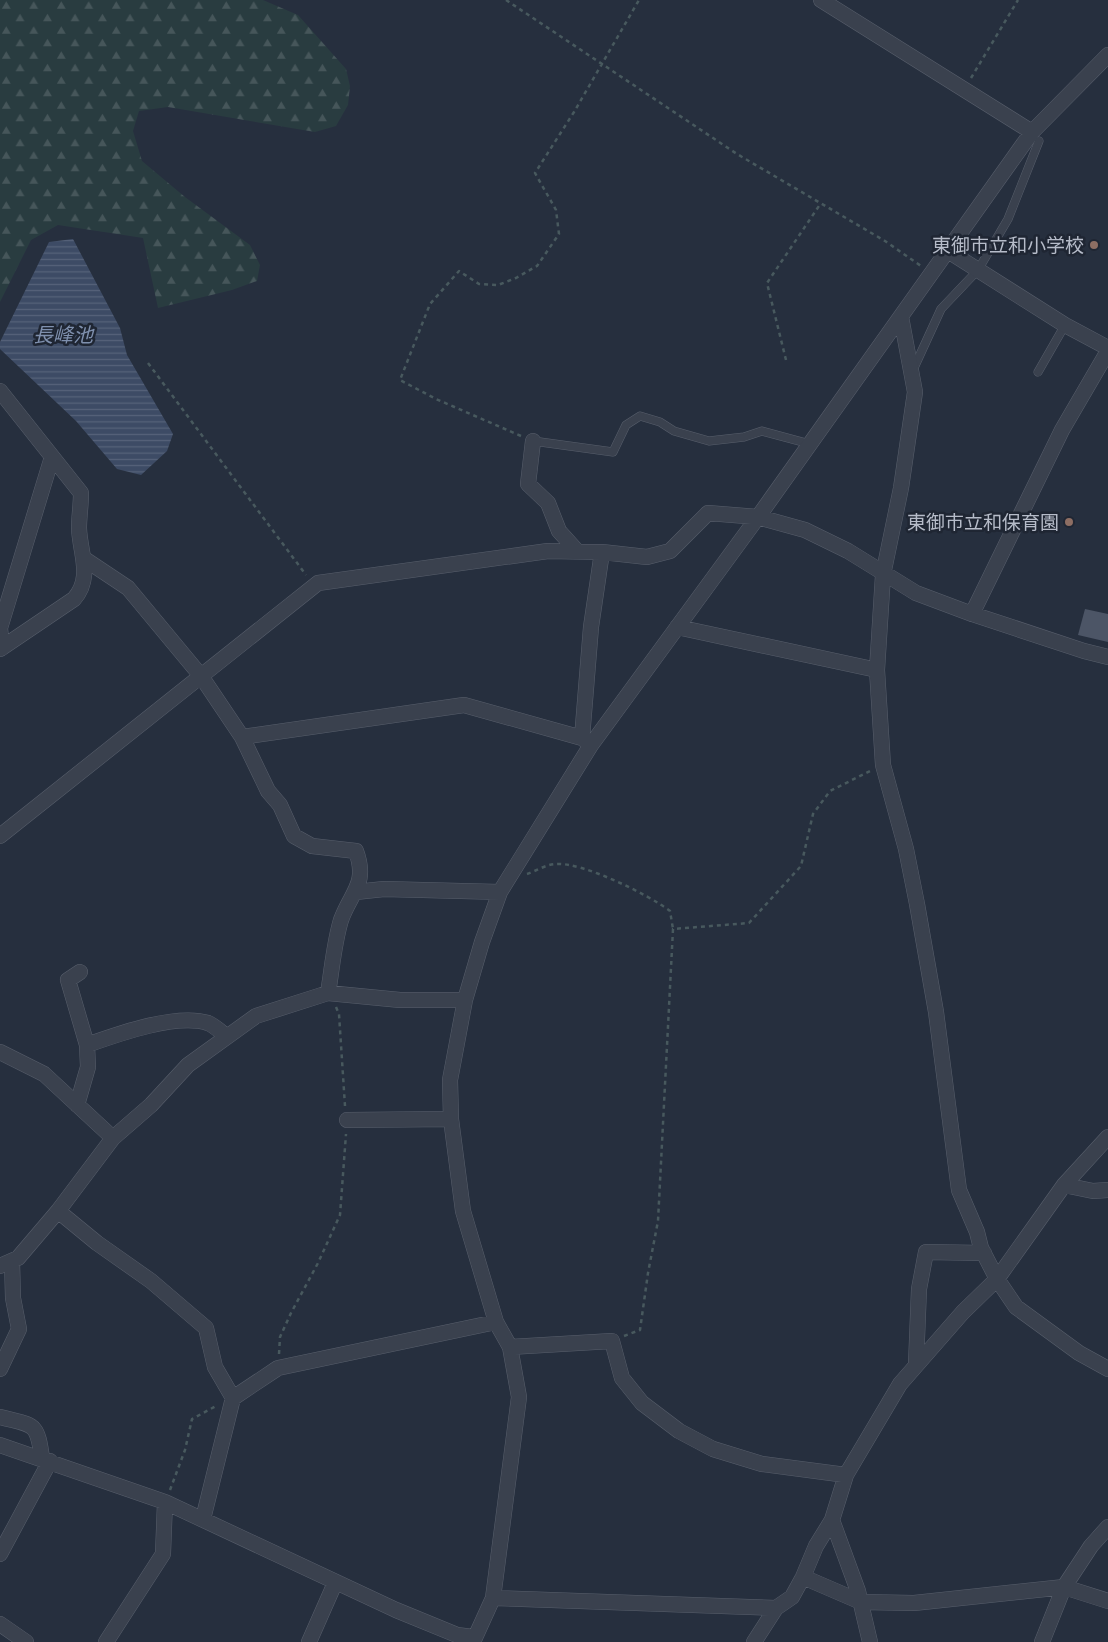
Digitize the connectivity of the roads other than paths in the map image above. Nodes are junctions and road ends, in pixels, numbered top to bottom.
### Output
1 (821, 0) edge
2 (1108, 55) edge
3 (1035, 137) junction
4 (948, 251) junction
5 (978, 270) junction
6 (901, 317) junction
7 (1066, 325) junction
8 (1108, 350) edge
9 (1038, 372) dead end
10 (912, 374) junction
11 (0, 391) edge
12 (532, 441) joint
13 (810, 444) junction
14 (52, 456) junction
15 (758, 517) junction
16 (577, 551) junction
17 (602, 552) junction
18 (83, 558) junction
19 (883, 575) junction
20 (972, 614) junction
21 (677, 628) junction
22 (1, 649) edge
23 (1108, 657) edge
24 (877, 670) junction
25 (201, 676) junction
26 (242, 737) junction
27 (587, 742) junction
28 (0, 836) edge
29 (504, 886) junction
30 (356, 892) junction
31 (80, 972) dead end
32 (328, 993) junction
33 (465, 1000) junction
34 (227, 1037) junction
35 (87, 1045) junction
36 (0, 1052) edge
37 (77, 1105) junction
38 (347, 1120) road end
39 (451, 1120) junction
40 (1108, 1137) edge
41 (113, 1138) junction
42 (1064, 1185) junction
43 (1108, 1190) edge
44 (58, 1211) junction
45 (984, 1253) junction
46 (6, 1264) edge
47 (996, 1279) junction
48 (496, 1322) junction
49 (510, 1347) junction
50 (916, 1364) junction
51 (0, 1369) edge
52 (1108, 1369) edge
53 (233, 1398) junction
54 (0, 1417) edge
55 (0, 1445) edge
56 (46, 1459) junction
57 (846, 1475) junction
58 (165, 1502) junction
59 (202, 1519) junction
60 (832, 1520) junction
61 (1108, 1527) edge
62 (0, 1553) edge
63 (803, 1577) junction
64 (335, 1582) junction
65 (1064, 1587) junction
66 (494, 1598) junction
67 (1108, 1601) edge
68 (861, 1602) junction
69 (776, 1608) junction
70 (0, 1624) edge
71 (474, 1640) edge
72 (26, 1642) edge
73 (106, 1642) edge
74 (309, 1642) edge
75 (754, 1642) edge
76 (870, 1642) edge
77 (1042, 1642) edge

1 - 3 street
2 - 3 street
3 - 4 street
3 - 5 lane
4 - 5 street
4 - 6 street
5 - 7 street
5 - 10 lane
6 - 10 street
6 - 13 street
7 - 8 street
7 - 9 lane
8 - 20 street
10 - 19 street
11 - 14 street
12 - 13 lane
12 - 16 street
13 - 15 street
14 - 18 street
14 - 22 street
15 - 17 street
15 - 19 street
15 - 21 street
16 - 17 street
16 - 25 street
17 - 27 street
18 - 22 street
18 - 25 street
19 - 20 street
19 - 24 street
20 - 23 street
21 - 24 street
21 - 27 street
24 - 45 street
25 - 26 street
25 - 28 street
26 - 27 street
26 - 30 street
27 - 29 street
29 - 30 street
29 - 33 street
30 - 32 street
31 - 35 street
32 - 33 street
32 - 34 street
33 - 39 street
34 - 35 street
34 - 41 street
35 - 37 street
36 - 37 street
37 - 41 street
38 - 39 street
39 - 48 street
40 - 42 street
41 - 44 street
42 - 43 street
42 - 47 street
44 - 46 street
44 - 53 street
45 - 47 street
45 - 50 street
46 - 51 street
47 - 50 street
47 - 52 street
48 - 49 street
48 - 53 street
49 - 57 street
49 - 66 street
50 - 57 street
53 - 59 street
54 - 56 street
55 - 56 street
56 - 58 street
56 - 62 street
57 - 60 street
58 - 59 street
58 - 73 street
59 - 64 street
60 - 63 street
60 - 68 street
61 - 65 street
63 - 68 street
63 - 69 street
64 - 71 street
64 - 74 street
65 - 67 street
65 - 68 street
65 - 77 street
66 - 69 street
66 - 71 street
68 - 76 street
69 - 75 street
70 - 72 street

